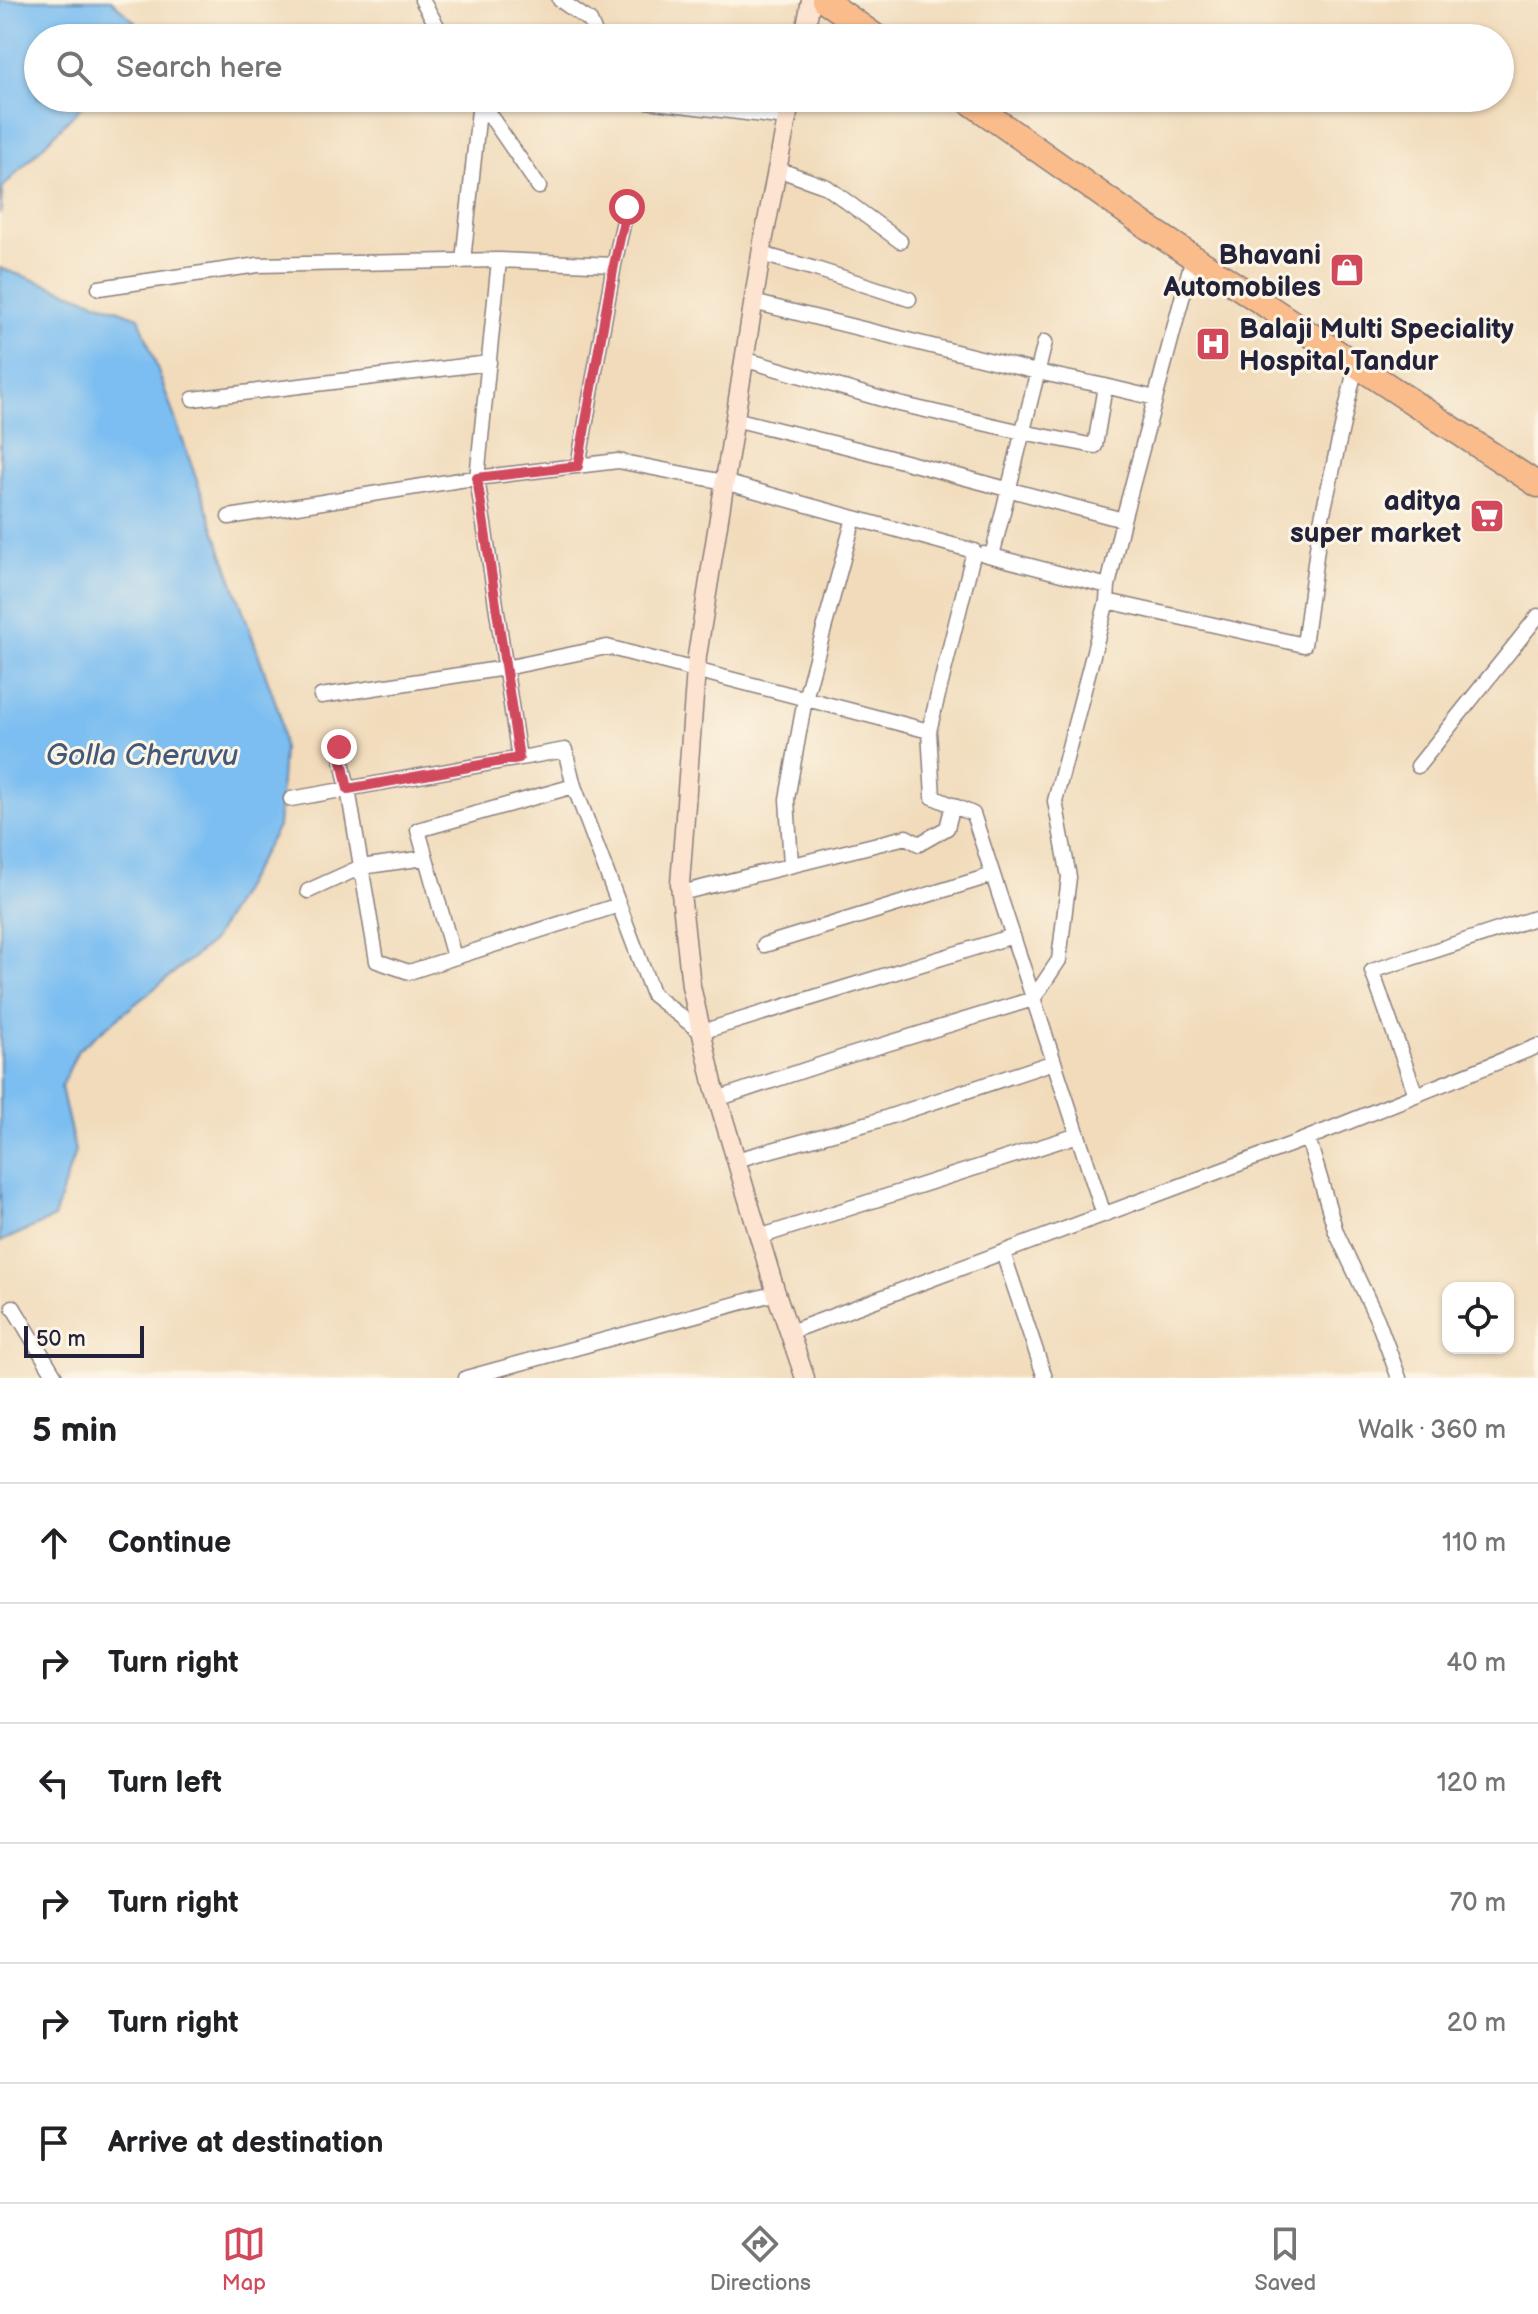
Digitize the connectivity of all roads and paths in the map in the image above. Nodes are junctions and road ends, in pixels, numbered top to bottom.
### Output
1 (422, 0) edge
2 (560, 0) edge
3 (811, 0) edge
4 (834, 3) edge
5 (436, 24) edge
6 (591, 24) edge
7 (807, 24) edge
8 (860, 24) edge
9 (478, 112) edge
10 (487, 112) edge
11 (737, 112) edge
12 (788, 112) edge
13 (984, 112) edge
14 (787, 118) junction
15 (777, 169) junction
16 (539, 187) dead end
17 (627, 207) dead end
18 (900, 241) dead end
19 (761, 254) junction
20 (1193, 257) junction
21 (499, 260) junction
22 (463, 261) junction
23 (614, 265) junction
24 (99, 288) dead end
25 (909, 299) dead end
26 (753, 302) junction
27 (1045, 342) dead end
28 (743, 359) junction
29 (489, 363) junction
30 (1356, 365) junction
31 (1037, 372) junction
32 (1105, 386) junction
33 (1155, 398) junction
34 (193, 399) dead end
35 (734, 419) junction
36 (1022, 432) junction
37 (578, 466) junction
38 (477, 478) junction
39 (724, 482) junction
40 (1538, 485) edge
41 (1008, 489) junction
42 (229, 517) dead end
43 (854, 518) junction
44 (1123, 520) junction
45 (974, 551) junction
46 (992, 556) junction
47 (1108, 586) junction
48 (1107, 601) junction
49 (1538, 616) edge
50 (505, 668) junction
51 (696, 671) junction
52 (321, 696) dead end
53 (805, 699) junction
54 (929, 731) junction
55 (339, 747) dead end
56 (519, 758) junction
57 (1418, 766) dead end
58 (574, 786) junction
59 (348, 789) junction
60 (291, 799) dead end
61 (953, 805) junction
62 (425, 858) junction
63 (791, 865) junction
64 (361, 867) junction
65 (993, 875) junction
66 (308, 891) dead end
67 (681, 893) junction
68 (619, 905) junction
69 (1538, 917) edge
70 (1013, 936) junction
71 (764, 945) dead end
72 (454, 957) junction
73 (1033, 999) junction
74 (701, 1032) junction
75 (1538, 1046) edge
76 (1054, 1062) junction
77 (1416, 1095) junction
78 (717, 1099) junction
79 (1078, 1135) junction
80 (1308, 1138) junction
81 (736, 1160) junction
82 (1104, 1215) junction
83 (759, 1237) junction
84 (1003, 1253) junction
85 (776, 1293) junction
86 (13, 1307) dead end
87 (790, 1332) junction
88 (56, 1378) edge
89 (466, 1378) edge
90 (805, 1378) edge
91 (1045, 1378) edge
92 (1399, 1378) edge

1 - 5 street
2 - 6 street
3 - 7 street
4 - 8 highway
9 - 22 street
10 - 16 street
11 - 14 street
12 - 14 street
13 - 20 highway
14 - 15 street
15 - 18 street
15 - 19 street
17 - 23 street
19 - 25 street
19 - 26 street
20 - 30 highway
20 - 33 street
21 - 22 street
21 - 23 street
21 - 29 street
22 - 24 street
23 - 37 street
26 - 28 street
26 - 31 street
27 - 31 street
28 - 35 street
28 - 36 street
29 - 34 street
29 - 38 street
30 - 40 highway
30 - 48 street
31 - 32 street
31 - 36 street
32 - 33 street
32 - 36 street
33 - 44 street
35 - 39 street
35 - 41 street
36 - 41 street
37 - 38 street
37 - 39 street
38 - 42 street
38 - 50 street
39 - 43 street
39 - 51 street
41 - 44 street
41 - 46 street
43 - 45 street
43 - 53 street
44 - 47 street
45 - 46 street
45 - 54 street
46 - 47 street
47 - 48 street
48 - 73 street
49 - 57 street
50 - 51 street
50 - 52 street
50 - 56 street
51 - 53 street
51 - 67 street
53 - 54 street
53 - 63 street
54 - 61 street
55 - 59 street
56 - 58 street
56 - 59 street
58 - 62 street
58 - 68 street
59 - 60 street
59 - 64 street
61 - 63 street
61 - 65 street
62 - 64 street
62 - 72 street
63 - 67 street
64 - 66 street
64 - 72 street
65 - 70 street
65 - 71 street
67 - 74 street
68 - 72 street
68 - 74 street
69 - 77 street
70 - 73 street
70 - 74 street
73 - 76 street
73 - 78 street
74 - 78 street
75 - 77 street
76 - 79 street
76 - 81 street
77 - 80 street
78 - 81 street
79 - 82 street
79 - 83 street
80 - 82 street
80 - 92 street
81 - 83 street
82 - 84 street
83 - 85 street
84 - 87 street
84 - 91 street
85 - 87 street
85 - 89 street
86 - 88 street
87 - 90 street

